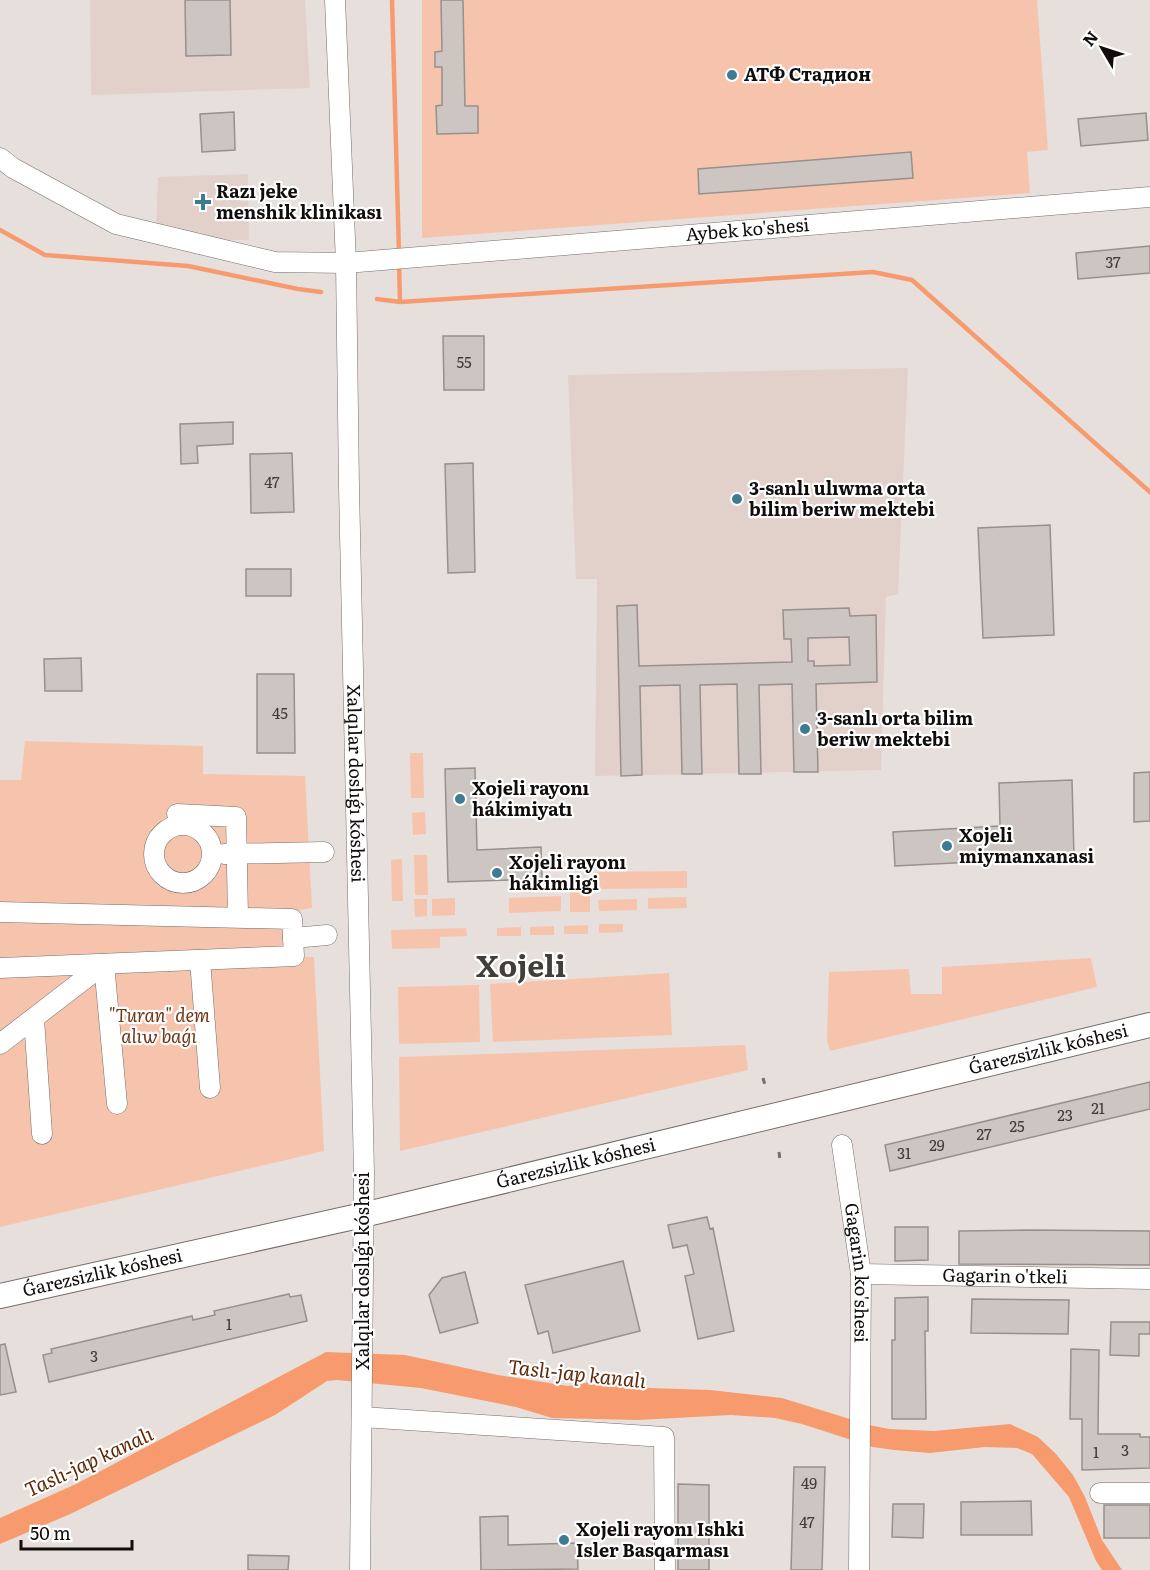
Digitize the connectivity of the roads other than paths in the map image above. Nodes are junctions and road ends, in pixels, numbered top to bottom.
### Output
1 (335, 0) edge
2 (0, 158) edge
3 (1150, 197) edge
4 (346, 263) junction
5 (178, 818) junction
6 (324, 852) dead end
7 (212, 854) junction
8 (0, 912) edge
9 (238, 917) junction
10 (327, 935) dead end
11 (293, 938) junction
12 (200, 960) junction
13 (104, 964) junction
14 (0, 968) edge
15 (34, 1019) junction
16 (1150, 1025) edge
17 (0, 1044) edge
18 (210, 1088) dead end
19 (117, 1104) dead end
20 (42, 1134) dead end
21 (842, 1145) dead end
22 (363, 1215) junction
23 (861, 1274) junction
24 (1150, 1278) edge
25 (0, 1296) edge
26 (362, 1417) junction
27 (1100, 1492) dead end
28 (1150, 1493) edge
29 (360, 1570) edge
30 (664, 1570) edge
31 (859, 1570) edge

1 - 4 street, Xalqılar doslıǵı kóshesi
2 - 4 street, Aybek ko'shesi
3 - 4 street, Aybek ko'shesi
4 - 22 street, Xalqılar doslıǵı kóshesi
5 - 7 street
5 - 7 street
5 - 9 street
6 - 7 street
8 - 9 street
9 - 11 street
10 - 11 street
11 - 12 street
12 - 13 street
12 - 18 street
13 - 14 street
13 - 15 street
13 - 19 street
15 - 17 street
15 - 20 street
16 - 22 main road, Ǵarezsizlik kóshesi
21 - 23 street, Gagarin ko'shesi
22 - 25 main road, Ǵarezsizlik kóshesi
22 - 26 street, Xalqılar doslıǵı kóshesi
23 - 24 street, Gagarin o'tkeli
23 - 31 street, Gagarin ko'shesi
26 - 29 street, Xalqılar doslıǵı kóshesi
26 - 30 street
27 - 28 street

